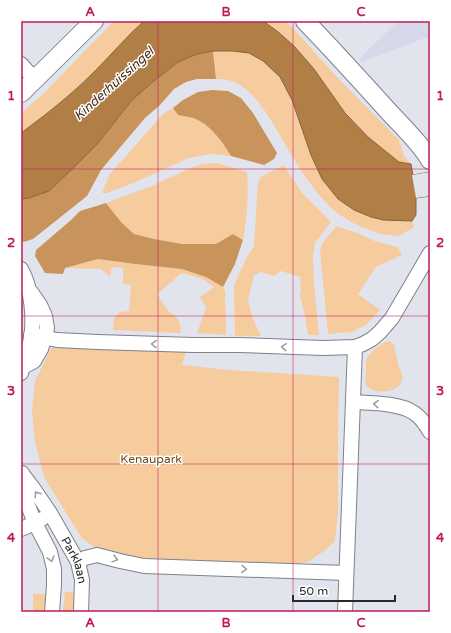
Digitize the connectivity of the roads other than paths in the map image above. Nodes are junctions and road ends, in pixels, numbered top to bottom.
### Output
1 (94, 21) edge
2 (305, 21) edge
3 (21, 64) edge
4 (37, 78) junction
5 (21, 93) edge
6 (430, 160) edge
7 (430, 253) edge
8 (21, 269) edge
9 (44, 338) junction
10 (355, 347) junction
11 (22, 370) edge
12 (353, 402) junction
13 (430, 432) edge
14 (22, 471) edge
15 (50, 513) junction
16 (35, 523) junction
17 (21, 529) edge
18 (78, 562) junction
19 (346, 573) junction
20 (52, 612) edge
21 (81, 612) edge
22 (345, 612) edge

1 - 4 main road
2 - 6 main road
3 - 4 street
4 - 5 main road
7 - 10 street
8 - 9 street
10 -> 9 street
9 - 11 street
10 - 12 street
13 -> 12 street
12 - 19 street
15 -> 14 street
14 - 16 street
15 - 16 street
15 - 18 street, Parklaan
16 - 17 street
16 -> 20 street, Parklaan
18 -> 19 street
18 - 21 street, Parklaan
19 - 22 street

